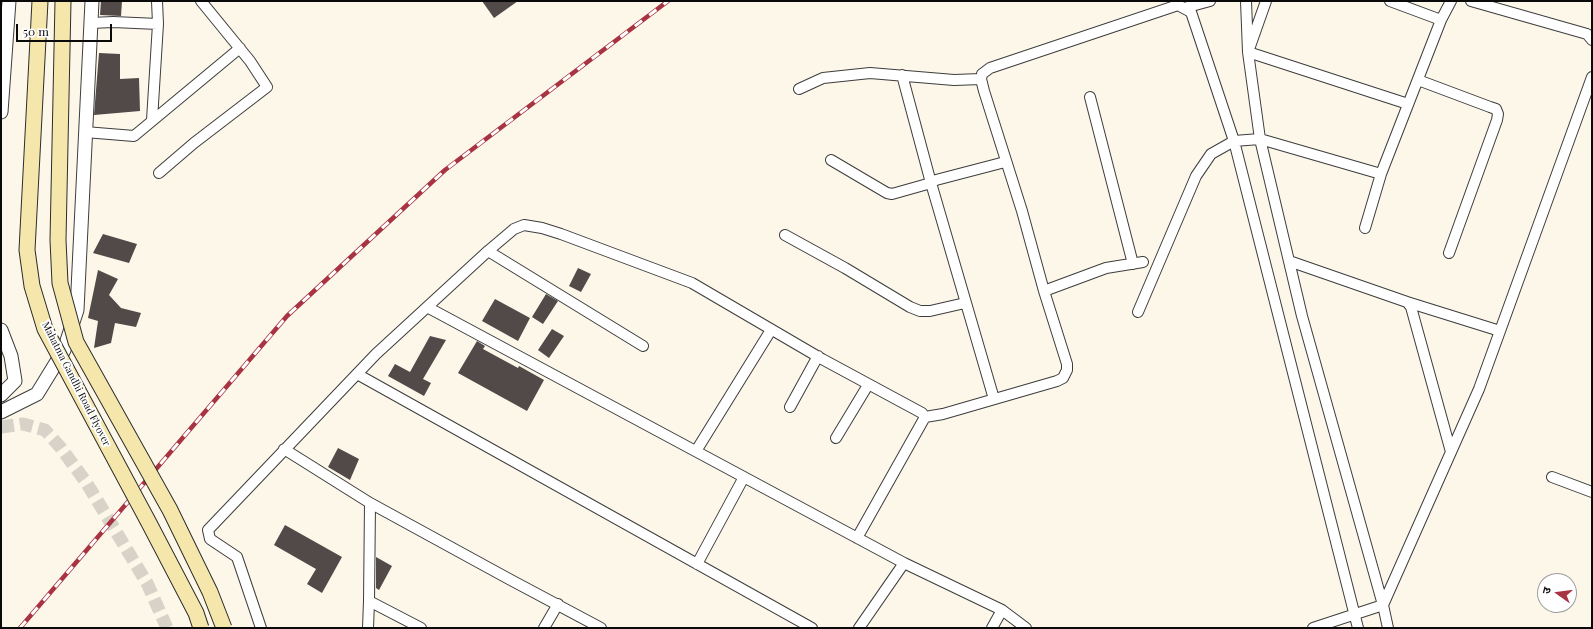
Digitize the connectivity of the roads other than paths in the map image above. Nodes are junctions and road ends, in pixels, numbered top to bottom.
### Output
1 (9, 1) edge
2 (40, 1) edge
3 (63, 1) edge
4 (92, 1) edge
5 (157, 1) edge
6 (201, 1) edge
7 (1210, 1) edge
8 (1246, 1) edge
9 (1266, 1) edge
10 (1390, 1) edge
11 (1452, 1) edge
12 (1471, 1) edge
13 (1184, 8) junction
14 (1441, 20) junction
15 (91, 23) junction
16 (158, 24) junction
17 (1592, 40) edge
18 (240, 48) junction
19 (1248, 52) junction
20 (902, 75) junction
21 (1592, 77) edge
22 (981, 79) junction
23 (1418, 80) junction
24 (799, 89) dead end
25 (1090, 97) dead end
26 (1408, 104) junction
27 (1, 112) edge
28 (152, 120) junction
29 (85, 132) junction
30 (1260, 139) junction
31 (1234, 141) junction
32 (831, 160) dead end
33 (1005, 162) junction
34 (160, 173) dead end
35 (1381, 174) junction
36 (931, 183) junction
37 (1365, 228) dead end
38 (785, 235) dead end
39 (488, 251) junction
40 (1449, 253) dead end
41 (1289, 261) junction
42 (1044, 291) junction
43 (965, 302) junction
44 (1407, 302) junction
45 (427, 307) junction
46 (1138, 312) dead end
47 (1, 330) edge
48 (771, 330) junction
49 (1500, 331) junction
50 (643, 346) dead end
51 (818, 356) junction
52 (357, 374) junction
53 (868, 385) junction
54 (1, 395) edge
55 (994, 399) junction
56 (790, 407) dead end
57 (1, 412) edge
58 (925, 417) junction
59 (836, 438) dead end
60 (284, 449) junction
61 (696, 451) junction
62 (1451, 452) junction
63 (744, 477) junction
64 (1552, 477) dead end
65 (1592, 492) edge
66 (370, 503) junction
67 (857, 538) junction
68 (904, 563) junction
69 (697, 564) junction
70 (369, 601) junction
71 (558, 604) junction
72 (1383, 605) junction
73 (1002, 610) junction
74 (1354, 614) junction
75 (201, 628) edge
76 (224, 628) edge
77 (262, 628) edge
78 (368, 628) edge
79 (421, 628) edge
80 (544, 628) edge
81 (601, 628) edge
82 (812, 628) edge
83 (859, 628) edge
84 (992, 628) edge
85 (1026, 628) edge
86 (1313, 628) edge
87 (1358, 628) edge
88 (1388, 628) edge

1 - 27 street
2 - 75 main road, Mahatma Gandhi Road Flyover, bridge
3 - 76 main road, Mahatma Gandhi Road Flyover, bridge
4 - 15 street
5 - 16 street
6 - 18 street
7 - 13 street
8 - 19 street
9 - 19 street
10 - 14 street
11 - 14 street
12 - 17 street
13 - 22 street
13 - 31 street
14 - 23 street
15 - 16 street
15 - 29 street
16 - 28 street
18 - 28 street
18 - 34 street
19 - 26 street
19 - 30 street
20 - 22 street
20 - 24 street
20 - 36 street
21 - 49 street
22 - 33 street
23 - 26 street
23 - 40 street
25 - 42 street
26 - 35 street
28 - 29 street
29 - 57 street
30 - 31 street
30 - 35 street
30 - 41 street
31 - 46 street
31 - 74 street
32 - 36 street
33 - 36 street
33 - 42 street
35 - 37 street
36 - 43 street
38 - 43 street
39 - 45 street
39 - 48 street
39 - 50 street
41 - 44 street
41 - 72 street
42 - 55 street
43 - 55 street
44 - 49 street
44 - 62 street
45 - 52 street
45 - 61 street
47 - 54 street
48 - 51 street
48 - 61 street
49 - 62 street
51 - 53 street
51 - 56 street
52 - 60 street
52 - 69 street
53 - 58 street
53 - 59 street
55 - 58 street
58 - 67 street
60 - 66 street
60 - 77 street
61 - 63 street
62 - 72 street
63 - 67 street
63 - 69 street
64 - 65 street
66 - 70 street
66 - 71 street
67 - 68 street
68 - 73 street
68 - 83 street
69 - 82 street
70 - 78 street
70 - 79 street
71 - 80 street
71 - 81 street
72 - 74 street
72 - 88 street
73 - 84 street
73 - 85 street
74 - 86 street
74 - 87 street

